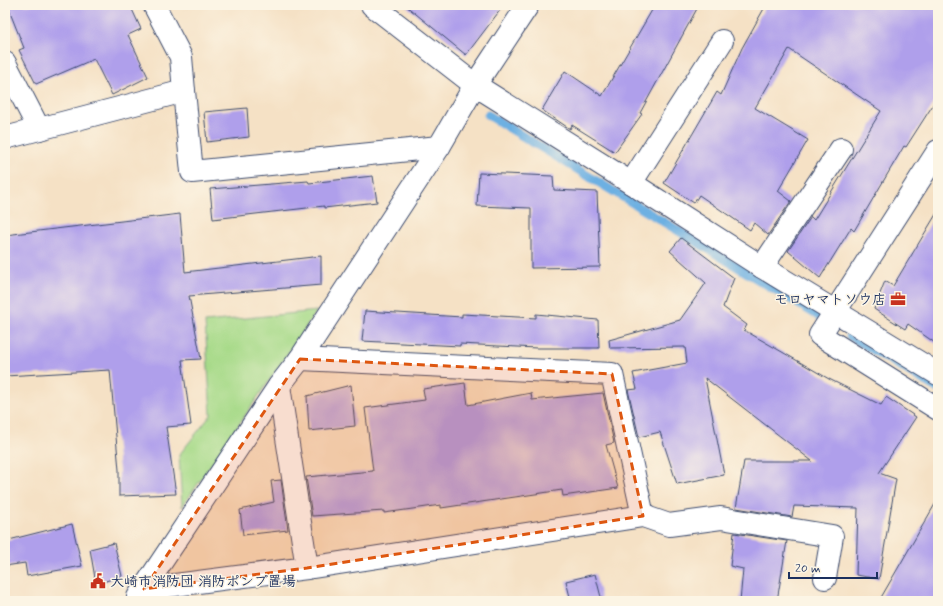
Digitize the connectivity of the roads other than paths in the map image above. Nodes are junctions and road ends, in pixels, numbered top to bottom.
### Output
1 (154, 5) edge
2 (372, 5) edge
3 (528, 5) edge
4 (722, 41) dead end
5 (5, 63) edge
6 (475, 86) junction
7 (184, 91) junction
8 (39, 129) junction
9 (5, 138) edge
10 (439, 147) junction
11 (841, 150) dead end
12 (938, 151) edge
13 (631, 183) junction
14 (762, 267) junction
15 (836, 312) junction
16 (300, 359) junction
17 (938, 374) edge
18 (279, 386) junction
19 (938, 409) edge
20 (643, 516) junction
21 (307, 568) junction
22 (825, 578) dead end
23 (139, 595) edge

1 - 7 street
2 - 6 street
3 - 6 street
4 - 13 street
5 - 8 street
6 - 10 street
6 - 13 street
7 - 8 street
7 - 10 street
8 - 9 street
10 - 16 street
11 - 14 street
12 - 15 street
13 - 14 street
14 - 15 street
15 - 17 street
15 - 19 street
16 - 18 street
16 - 20 street
18 - 21 street
18 - 23 street
20 - 21 street
20 - 22 street
21 - 23 street

